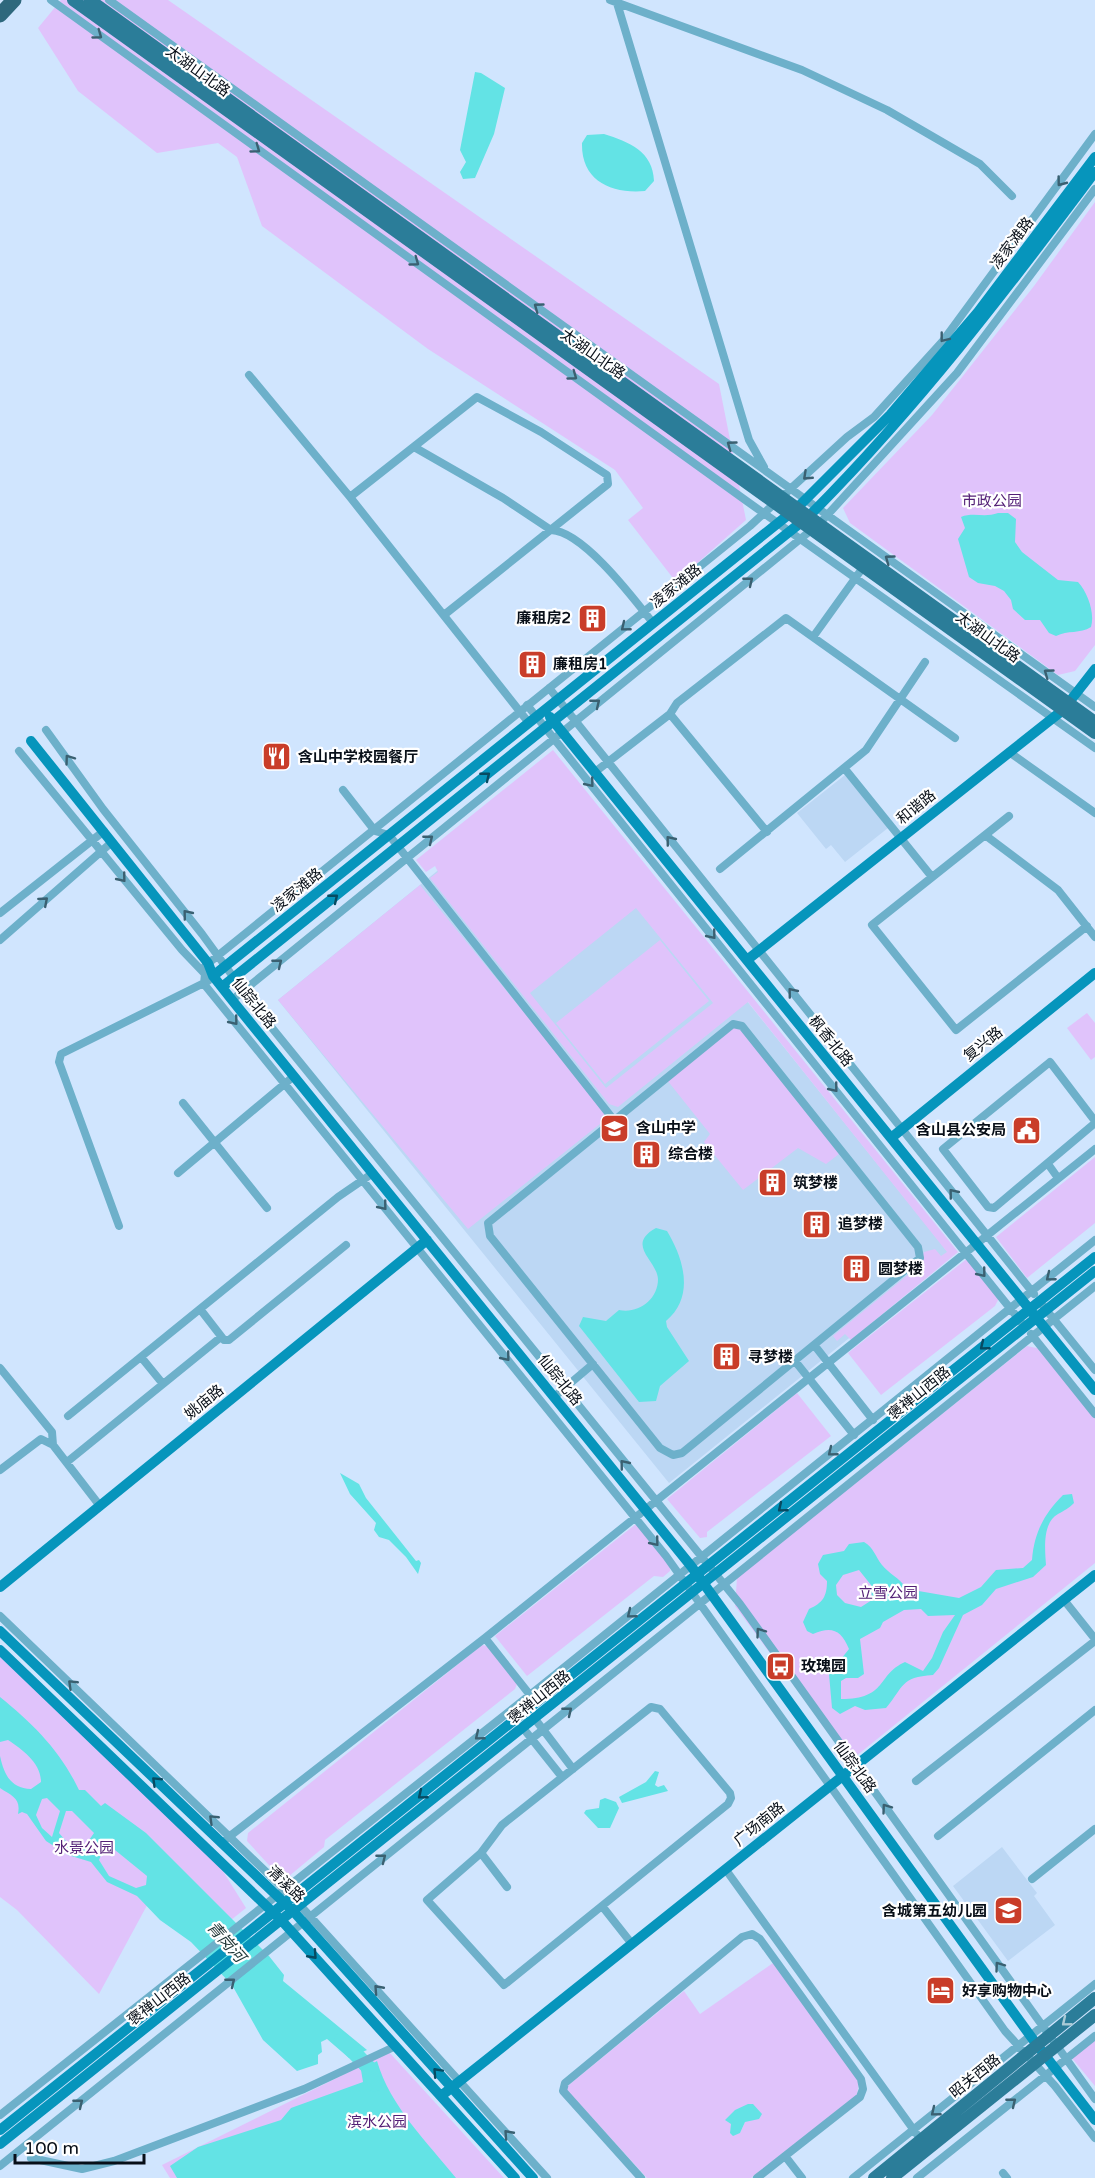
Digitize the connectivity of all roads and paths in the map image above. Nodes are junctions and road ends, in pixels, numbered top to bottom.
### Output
1 (14, 0) edge
2 (51, 0) edge
3 (74, 0) edge
4 (90, 0) edge
5 (109, 0) edge
6 (614, 2) edge
7 (0, 15) edge
8 (1095, 134) edge
9 (1095, 157) edge
10 (1095, 172) edge
11 (1095, 189) edge
12 (1012, 196) dead end
13 (249, 375) dead end
14 (414, 447) junction
15 (766, 471) junction
16 (784, 496) junction
17 (350, 497) junction
18 (798, 507) junction
19 (765, 514) junction
20 (815, 519) junction
21 (778, 524) junction
22 (551, 530) junction
23 (789, 532) junction
24 (801, 539) junction
25 (864, 566) junction
26 (855, 578) junction
27 (644, 611) junction
28 (444, 615) junction
29 (653, 623) junction
30 (813, 637) junction
31 (925, 662) dead end
32 (1095, 669) edge
33 (549, 688) junction
34 (900, 699) junction
35 (558, 700) junction
36 (527, 705) junction
37 (1065, 706) junction
38 (1095, 707) edge
39 (520, 711) junction
40 (567, 711) junction
41 (670, 714) junction
42 (537, 717) junction
43 (575, 720) junction
44 (1095, 722) edge
45 (549, 724) junction
46 (46, 730) dead end
47 (1095, 733) edge
48 (557, 734) junction
49 (955, 738) dead end
50 (31, 741) dead end
51 (1095, 748) edge
52 (19, 751) dead end
53 (1009, 752) junction
54 (608, 762) junction
55 (845, 769) junction
56 (595, 772) junction
57 (343, 790) dead end
58 (1095, 813) edge
59 (1009, 816) dead end
60 (104, 831) junction
61 (375, 831) junction
62 (767, 832) junction
63 (389, 835) junction
64 (985, 836) junction
65 (901, 839) junction
66 (112, 842) junction
67 (398, 846) junction
68 (406, 858) junction
69 (720, 869) dead end
70 (932, 877) junction
71 (0, 913) edge
72 (1087, 926) junction
73 (1095, 937) edge
74 (0, 940) edge
75 (759, 951) junction
76 (218, 956) junction
77 (747, 960) junction
78 (204, 966) junction
79 (225, 966) junction
80 (1095, 973) edge
81 (213, 976) junction
82 (234, 978) junction
83 (204, 984) junction
84 (222, 987) junction
85 (243, 991) junction
86 (232, 1000) junction
87 (294, 1076) junction
88 (285, 1084) junction
89 (183, 1103) dead end
90 (613, 1119) junction
91 (1095, 1122) edge
92 (902, 1129) junction
93 (891, 1138) junction
94 (215, 1143) junction
95 (1095, 1149) edge
96 (1048, 1164) junction
97 (178, 1173) dead end
98 (373, 1173) junction
99 (1058, 1178) junction
100 (363, 1180) junction
101 (267, 1208) dead end
102 (119, 1226) dead end
103 (987, 1235) junction
104 (427, 1240) junction
105 (1095, 1240) edge
106 (976, 1244) junction
107 (346, 1245) dead end
108 (417, 1248) junction
109 (966, 1252) junction
110 (1095, 1257) edge
111 (1095, 1271) edge
112 (1095, 1286) edge
113 (1032, 1292) junction
114 (1022, 1300) junction
115 (1043, 1306) junction
116 (200, 1309) junction
117 (1011, 1309) junction
118 (1033, 1314) junction
119 (1054, 1319) junction
120 (1022, 1323) junction
121 (1044, 1327) junction
122 (1033, 1336) junction
123 (221, 1337) junction
124 (814, 1346) junction
125 (141, 1357) junction
126 (795, 1361) junction
127 (828, 1363) junction
128 (593, 1364) junction
129 (0, 1368) edge
130 (1095, 1370) edge
131 (809, 1378) junction
132 (163, 1384) junction
133 (1095, 1390) edge
134 (554, 1397) junction
135 (1095, 1414) edge
136 (68, 1416) dead end
137 (873, 1420) junction
138 (854, 1435) junction
139 (53, 1445) junction
140 (67, 1462) junction
141 (0, 1470) edge
142 (100, 1506) junction
143 (646, 1509) junction
144 (708, 1567) junction
145 (698, 1575) junction
146 (1095, 1575) edge
147 (686, 1584) junction
148 (724, 1585) junction
149 (0, 1587) edge
150 (712, 1594) junction
151 (1064, 1600) junction
152 (700, 1604) junction
153 (0, 1616) edge
154 (0, 1631) edge
155 (485, 1638) junction
156 (1095, 1640) edge
157 (0, 1650) edge
158 (530, 1695) junction
159 (1095, 1710) edge
160 (535, 1719) junction
161 (523, 1728) junction
162 (543, 1730) junction
163 (115, 1740) junction
164 (532, 1740) junction
165 (104, 1750) junction
166 (856, 1766) junction
167 (573, 1768) junction
168 (843, 1776) junction
169 (562, 1777) junction
170 (916, 1781) dead end
171 (831, 1786) junction
172 (1095, 1829) edge
173 (231, 1836) junction
174 (938, 1836) dead end
175 (221, 1844) junction
176 (481, 1853) junction
177 (726, 1870) junction
178 (1032, 1880) dead end
179 (507, 1887) dead end
180 (290, 1901) junction
181 (265, 1905) junction
182 (602, 1906) junction
183 (278, 1917) junction
184 (306, 1918) junction
185 (291, 1931) junction
186 (632, 1944) junction
187 (209, 1972) junction
188 (1095, 1984) edge
189 (1095, 1998) edge
190 (1095, 2014) edge
191 (1049, 2036) junction
192 (1095, 2036) edge
193 (1038, 2045) junction
194 (396, 2046) junction
195 (1026, 2054) junction
196 (1066, 2059) junction
197 (1055, 2068) junction
198 (1046, 2076) junction
199 (456, 2084) junction
200 (441, 2096) junction
201 (1095, 2098) edge
202 (0, 2115) edge
203 (1095, 2120) edge
204 (0, 2130) edge
205 (917, 2135) junction
206 (1095, 2138) edge
207 (0, 2144) edge
208 (785, 2156) junction
209 (32, 2158) dead end
210 (0, 2166) edge
211 (515, 2178) edge
212 (533, 2178) edge
213 (547, 2178) edge
214 (642, 2178) edge
215 (757, 2178) edge
216 (802, 2178) edge
217 (853, 2178) edge
218 (874, 2178) edge
219 (892, 2178) edge
220 (917, 2178) edge

1 - 7 highway
2 -> 19 street
3 - 16 main road, 太湖山北路
4 - 16 main road, 太湖山北路
15 -> 5 street
6 - 12 street
6 - 15 street
8 -> 16 street
9 - 18 main road, 凌家滩路
10 - 20 main road, 凌家滩路
11 - 20 street
13 - 17 street
14 - 17 street
14 - 22 street
14 - 22 street
15 - 16 street
16 - 18 main road, 太湖山北路
16 - 18 street
16 - 19 street
17 - 28 street
18 - 20 main road, 太湖山北路
18 - 20 street
18 - 21 main road, 凌家滩路
19 - 21 street
19 - 27 street
20 - 23 main road, 凌家滩路
20 - 24 street
20 - 25 main road, 太湖山北路
37 -> 20 main road, 太湖山北路
21 - 23 street
21 - 29 main road, 凌家滩路
22 - 27 street
22 - 28 street
23 - 24 street
23 - 40 main road, 凌家滩路
24 - 26 street
43 -> 24 street
25 - 26 street
25 - 37 main road, 太湖山北路
26 - 30 street
26 - 37 street
27 - 29 street
27 -> 33 street
28 - 39 street
29 - 35 main road, 凌家滩路
30 - 34 street
30 - 41 street
31 - 34 street
32 - 37 main road, 和谐路
33 - 35 street
33 - 36 street
34 - 49 street
34 - 55 street
35 - 40 street
35 - 42 main road, 凌家滩路
36 - 39 street
36 - 42 street
37 - 38 street
37 - 44 main road, 太湖山北路
37 - 47 main road, 太湖山北路
37 - 51 street
37 - 53 main road, 和谐路
39 - 42 street
39 - 61 street
40 - 43 street
40 - 45 main road, 凌家滩路
41 - 54 street
41 - 62 street
42 - 45 main road, 枫香北路
42 - 63 main road, 凌家滩路
43 - 48 street
43 - 54 street
45 - 48 main road, 枫香北路
67 -> 45 main road, 凌家滩路
76 -> 46 street
48 - 56 main road, 枫香北路
68 -> 48 street
48 -> 109 street
50 - 60 main road, 仙踪北路
52 -> 78 street
53 - 58 street
53 - 65 main road, 和谐路
54 - 56 street
75 -> 54 street
55 - 62 street
55 - 65 street
56 - 77 main road, 枫香北路
57 - 61 street
59 - 64 street
60 - 66 main road, 仙踪北路
60 - 71 street
61 - 63 street
61 - 76 street
62 - 69 street
63 - 67 street
63 - 79 main road, 凌家滩路
64 - 70 street
64 - 72 street
65 - 70 street
65 - 75 main road, 和谐路
74 -> 66 street
66 - 78 main road, 仙踪北路
67 - 68 street
82 -> 67 main road, 凌家滩路
85 -> 68 street
68 - 90 street
70 - 72 street
72 - 73 street
75 - 77 main road, 和谐路
92 -> 75 street
76 - 78 street
76 - 79 street
77 - 93 main road, 枫香北路
78 - 81 main road, 仙踪北路
78 - 83 street
79 - 81 main road, 凌家滩路
79 - 82 street
80 - 92 main road, 复兴路
81 - 83 street
81 - 84 main road, 仙踪北路
82 - 84 main road, 凌家滩路
82 - 85 street
83 -> 88 street
83 - 102 street
84 - 86 main road, 仙踪北路
85 - 86 street
144 -> 85 street
86 - 87 main road, 仙踪北路
87 - 88 street
87 - 98 main road, 仙踪北路
88 - 94 street
88 - 100 street
89 - 94 street
90 - 124 street
90 - 128 street
91 - 96 street
91 - 96 street
92 - 93 main road, 复兴路
103 -> 92 street
93 - 106 main road, 枫香北路
94 - 97 street
94 - 101 street
95 - 99 street
96 - 99 street
98 - 100 street
98 - 104 main road, 仙踪北路
99 - 103 street
100 -> 108 street
100 - 116 street
103 - 106 street
103 - 113 street
104 - 108 main road, 姚庙路
104 - 134 main road, 仙踪北路
105 -> 113 street
106 - 109 street
106 - 114 main road, 枫香北路
107 - 123 street
108 - 142 main road, 姚庙路
108 -> 147 street
109 -> 117 street
109 - 127 street
110 - 115 main road, 褒禅山西路
111 - 115 main road, 褒禅山西路
112 - 119 street
113 - 114 street
113 - 115 street
114 - 117 street
114 - 118 main road, 枫香北路
115 - 118 main road, 褒禅山西路
115 - 119 street
116 - 123 street
116 - 125 street
117 - 120 street
117 - 137 street
118 - 120 main road, 褒禅山西路
118 - 121 main road, 枫香北路
119 - 121 street
119 - 130 street
120 - 122 street
120 - 144 main road, 褒禅山西路
121 - 122 street
121 - 133 main road, 枫香北路
122 - 135 street
122 - 148 street
123 - 132 street
124 - 126 street
124 - 127 street
125 - 132 street
125 - 136 street
126 - 128 street
126 - 131 street
127 - 131 street
127 - 137 street
128 - 134 street
129 - 139 street
131 - 138 street
131 - 143 street
132 - 140 street
134 - 143 main road, 仙踪北路
137 - 138 street
138 -> 144 street
139 - 140 street
139 - 141 street
140 - 142 street
142 - 149 main road, 姚庙路
143 - 145 main road, 仙踪北路
143 - 155 street
144 - 145 main road, 褒禅山西路
144 - 148 street
145 - 147 main road, 褒禅山西路
145 - 150 main road, 仙踪北路
146 - 151 main road, 广场南路
147 - 152 street
147 -> 158 street
147 - 160 main road, 褒禅山西路
147 -> 180 main road, 褒禅山西路
148 - 150 street
166 -> 148 street
150 - 152 street
150 - 168 main road, 仙踪北路
151 - 156 street
151 - 166 main road, 广场南路
162 -> 152 street
152 - 171 street
173 -> 153 street
154 - 163 main road, 清溪路
155 - 158 street
155 - 173 street
156 - 170 street
157 - 165 main road, 清溪路
158 -> 180 street
159 - 174 street
160 - 161 main road, 褒禅山西路
160 - 162 street
161 - 164 street
161 - 180 main road, 褒禅山西路
162 - 164 street
162 - 167 street
163 - 165 main road
175 -> 163 main road, 清溪路
164 - 169 street
184 -> 164 street
165 - 181 main road, 清溪路
166 - 168 main road, 广场南路
191 -> 166 street
167 - 169 street
167 - 182 street
168 - 171 main road, 广场南路
168 - 193 main road, 仙踪北路
169 - 176 street
171 - 177 main road, 广场南路
171 - 195 street
172 - 178 street
173 - 175 street
173 - 180 street
175 - 180 main road, 清溪路
176 - 179 street
176 - 182 street
177 - 186 main road, 广场南路
177 - 205 street
180 - 181 street
180 - 183 main road, 褒禅山西路
180 - 184 main road, 清溪路
181 - 183 main road, 清溪路
181 - 202 street
182 - 186 street
183 - 185 main road, 清溪路
183 - 187 main road, 褒禅山西路
184 - 185 street
199 -> 184 main road, 清溪路
185 -> 194 main road, 清溪路
210 -> 185 street
186 - 199 main road, 广场南路
187 - 204 main road, 褒禅山西路
187 - 207 main road, 褒禅山西路
188 - 191 street
189 -> 191 main road, 昭关西路
190 - 191 main road, 昭关西路
191 - 193 main road, 昭关西路
191 - 193 street
191 - 196 street
192 - 196 street
193 - 195 main road, 昭关西路
193 - 195 street
193 - 197 main road, 仙踪北路
194 - 200 main road, 清溪路
194 - 209 street
195 - 198 street
195 -> 205 main road, 昭关西路
195 - 219 main road, 昭关西路
196 - 197 street
196 - 201 street
197 - 198 street
197 - 203 main road, 仙踪北路
198 - 206 street
220 -> 198 street
199 - 200 main road, 广场南路
199 - 212 main road, 清溪路
213 -> 199 street
200 - 211 main road, 清溪路
205 - 217 street
205 - 218 main road, 昭关西路
208 - 214 street
208 - 215 street
208 - 216 street

